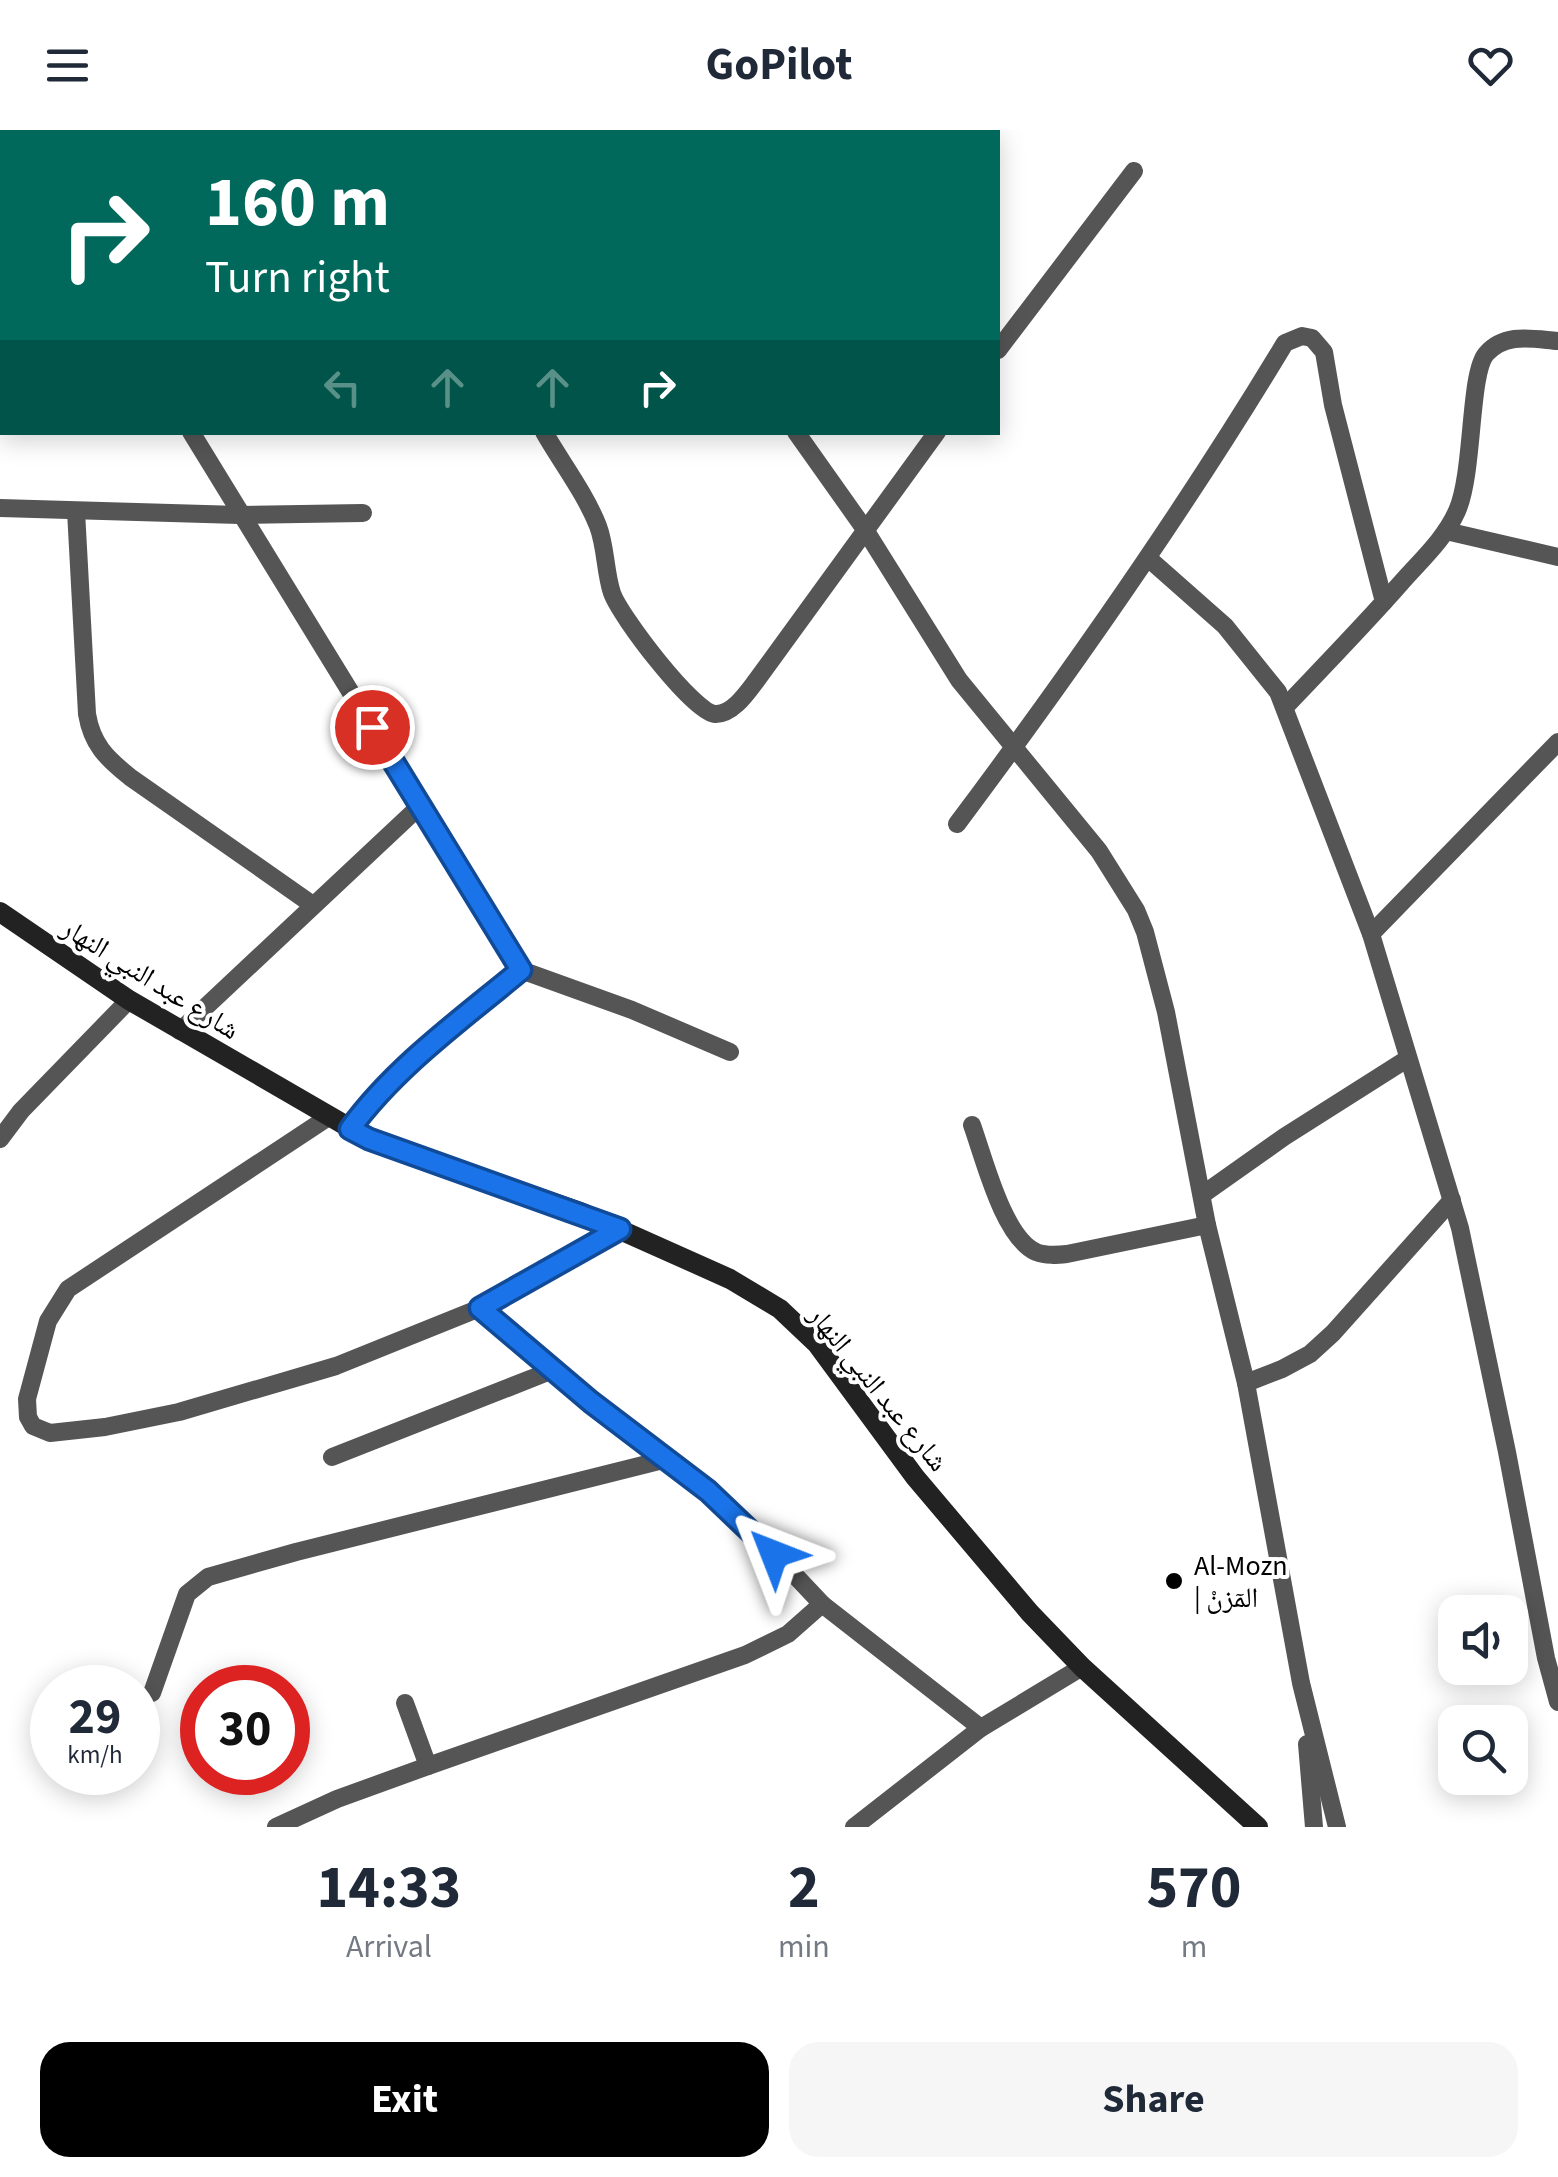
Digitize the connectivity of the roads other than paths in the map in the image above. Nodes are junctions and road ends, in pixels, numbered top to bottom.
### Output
1 (1134, 170) dead end
2 (1558, 341) edge
3 (1000, 347) edge
4 (193, 435) edge
5 (546, 435) edge
6 (798, 435) edge
7 (934, 435) edge
8 (0, 508) edge
9 (76, 511) junction
10 (363, 513) dead end
11 (239, 515) junction
12 (864, 528) junction
13 (1446, 531) junction
14 (1558, 557) edge
15 (1148, 558) junction
16 (1384, 602) junction
17 (1285, 707) junction
18 (1558, 742) edge
19 (1014, 748) junction
20 (422, 804) junction
21 (957, 824) dead end
22 (312, 905) junction
23 (0, 912) edge
24 (1371, 934) junction
25 (521, 970) junction
26 (129, 1000) junction
27 (180, 1031) junction
28 (730, 1052) dead end
29 (1407, 1060) junction
30 (327, 1118) junction
31 (972, 1125) dead end
32 (350, 1129) junction
33 (0, 1138) edge
34 (1202, 1195) junction
35 (1452, 1200) junction
36 (1207, 1225) junction
37 (620, 1229) junction
38 (480, 1308) junction
39 (553, 1370) junction
40 (1246, 1383) junction
41 (332, 1457) dead end
42 (667, 1458) junction
43 (822, 1604) junction
44 (1082, 1667) junction
45 (160, 1670) edge
46 (1301, 1684) junction
47 (1558, 1702) edge
48 (405, 1703) dead end
49 (981, 1728) junction
50 (428, 1766) junction
51 (276, 1827) edge
52 (854, 1827) edge
53 (1258, 1827) edge
54 (1314, 1827) edge
55 (1337, 1827) edge

1 - 3 street
2 - 13 street
4 - 11 street
5 - 12 street
6 - 12 street
7 - 12 street
8 - 9 street
9 - 11 street
9 - 22 street
10 - 11 street
11 - 20 street
12 - 19 street
13 - 14 street
13 - 16 street
15 - 16 street
15 - 17 street
15 - 19 street
16 - 17 street
17 - 24 street
18 - 24 street
19 - 21 street
19 - 34 street
20 - 22 street
20 - 25 street
22 - 27 street
23 - 26 street, شارع عبد النبي النهار
24 - 29 street
25 - 28 street
25 - 32 street
26 - 27 street, شارع عبد النبي النهار
26 - 33 street
27 - 30 street, شارع عبد النبي النهار
29 - 34 street
29 - 35 street
30 - 32 street, شارع عبد النبي النهار
30 - 38 street
31 - 36 street
32 - 37 street, شارع عبد النبي النهار
34 - 36 street
35 - 40 street
35 - 47 street
36 - 40 street
37 - 38 street
37 - 44 street, شارع عبد النبي النهار
38 - 39 street
39 - 41 street
39 - 42 street
40 - 46 street
42 - 43 street
42 - 45 street
43 - 49 street
43 - 50 street
44 - 49 street
44 - 53 street, شارع عبد النبي النهار
46 - 54 street
46 - 55 street
48 - 50 street
49 - 52 street
50 - 51 street

